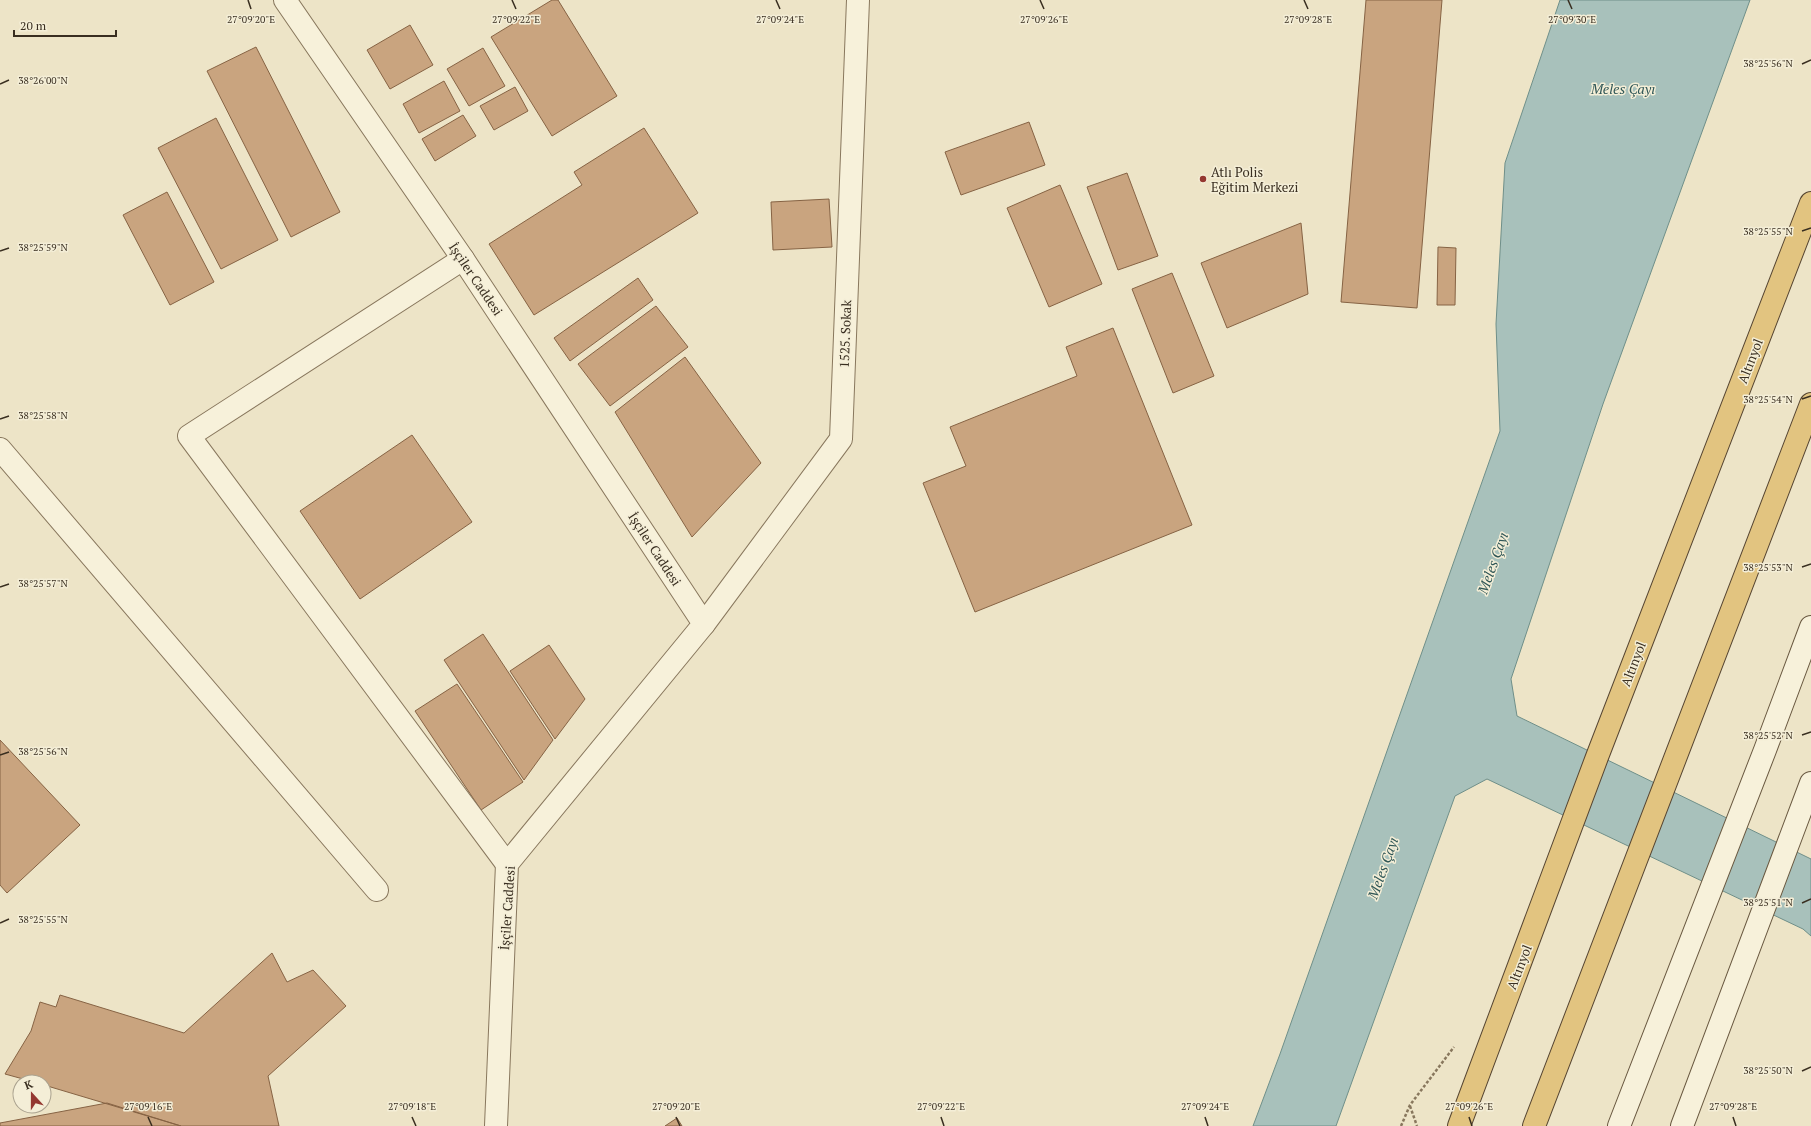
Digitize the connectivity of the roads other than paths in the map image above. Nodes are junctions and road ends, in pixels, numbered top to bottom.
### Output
1 (285, 0) edge
2 (858, 0) edge
3 (1811, 203) edge
4 (463, 258) junction
5 (1811, 404) edge
6 (0, 449) edge
7 (704, 624) junction
8 (1811, 627) edge
9 (1811, 783) edge
10 (507, 864) junction
11 (377, 890) dead end
12 (496, 1126) edge
13 (1459, 1126) edge
14 (1534, 1126) edge
15 (1619, 1126) edge
16 (1682, 1126) edge

1 - 4 street, İşçiler Caddesi
2 - 7 street, 1525. Sokak
3 - 13 highway, Altınyol
4 - 7 street, İşçiler Caddesi
4 - 10 street
5 - 14 highway
6 - 11 street
7 - 10 street, İşçiler Caddesi
8 - 15 street
9 - 16 street
10 - 12 street, İşçiler Caddesi

